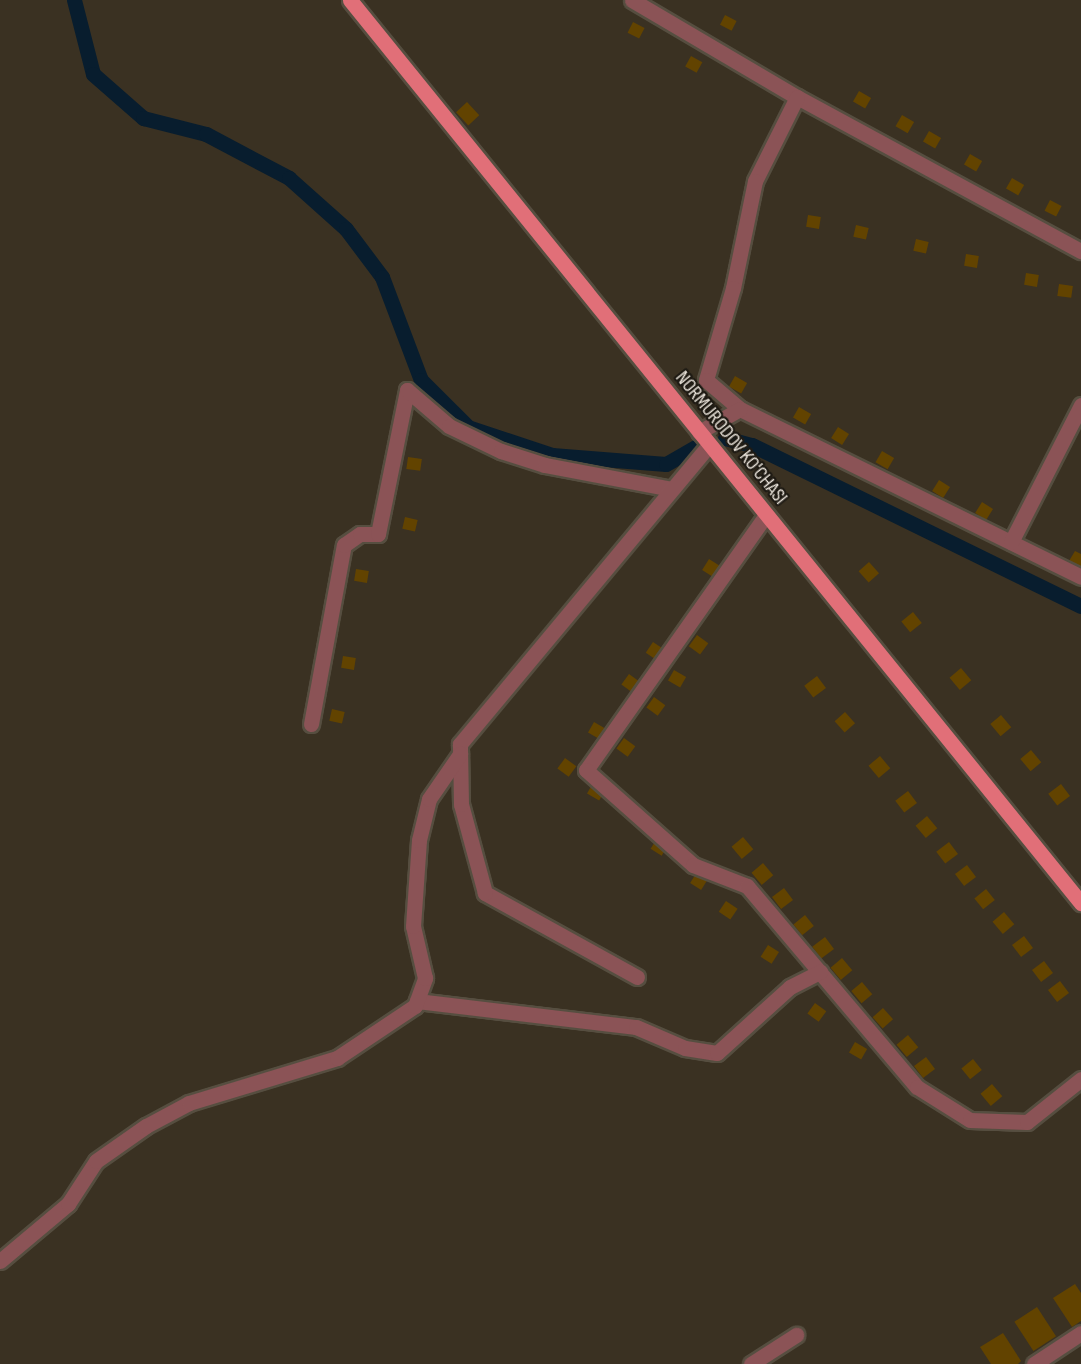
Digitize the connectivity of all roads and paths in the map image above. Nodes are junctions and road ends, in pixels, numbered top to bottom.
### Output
1 (350, 0) edge
2 (632, 0) edge
3 (796, 97) junction
4 (1081, 251) edge
5 (1081, 405) edge
6 (740, 409) junction
7 (699, 432) junction
8 (709, 444) junction
9 (672, 489) junction
10 (766, 515) junction
11 (1011, 542) junction
12 (1081, 577) edge
13 (311, 724) dead end
14 (460, 754) junction
15 (1081, 903) edge
16 (820, 972) junction
17 (637, 977) dead end
18 (417, 1001) junction
19 (1081, 1079) edge
20 (0, 1261) edge
21 (1081, 1333) edge
22 (796, 1335) dead end
23 (751, 1364) edge
24 (1034, 1364) edge

1 - 7 main road, NORMURODOV KO'CHASI
2 - 3 street
3 - 4 street
3 - 6 street
5 - 11 street
6 - 7 street
6 - 11 street
7 - 8 main road, NORMURODOV KO'CHASI
8 - 9 street
8 - 10 main road, NORMURODOV KO'CHASI
9 - 13 street
9 - 14 street
10 - 15 main road, NORMURODOV KO'CHASI
10 - 16 street
11 - 12 street
14 - 17 street
14 - 18 street
16 - 18 street
16 - 19 street
18 - 20 street
21 - 24 street
22 - 23 street

